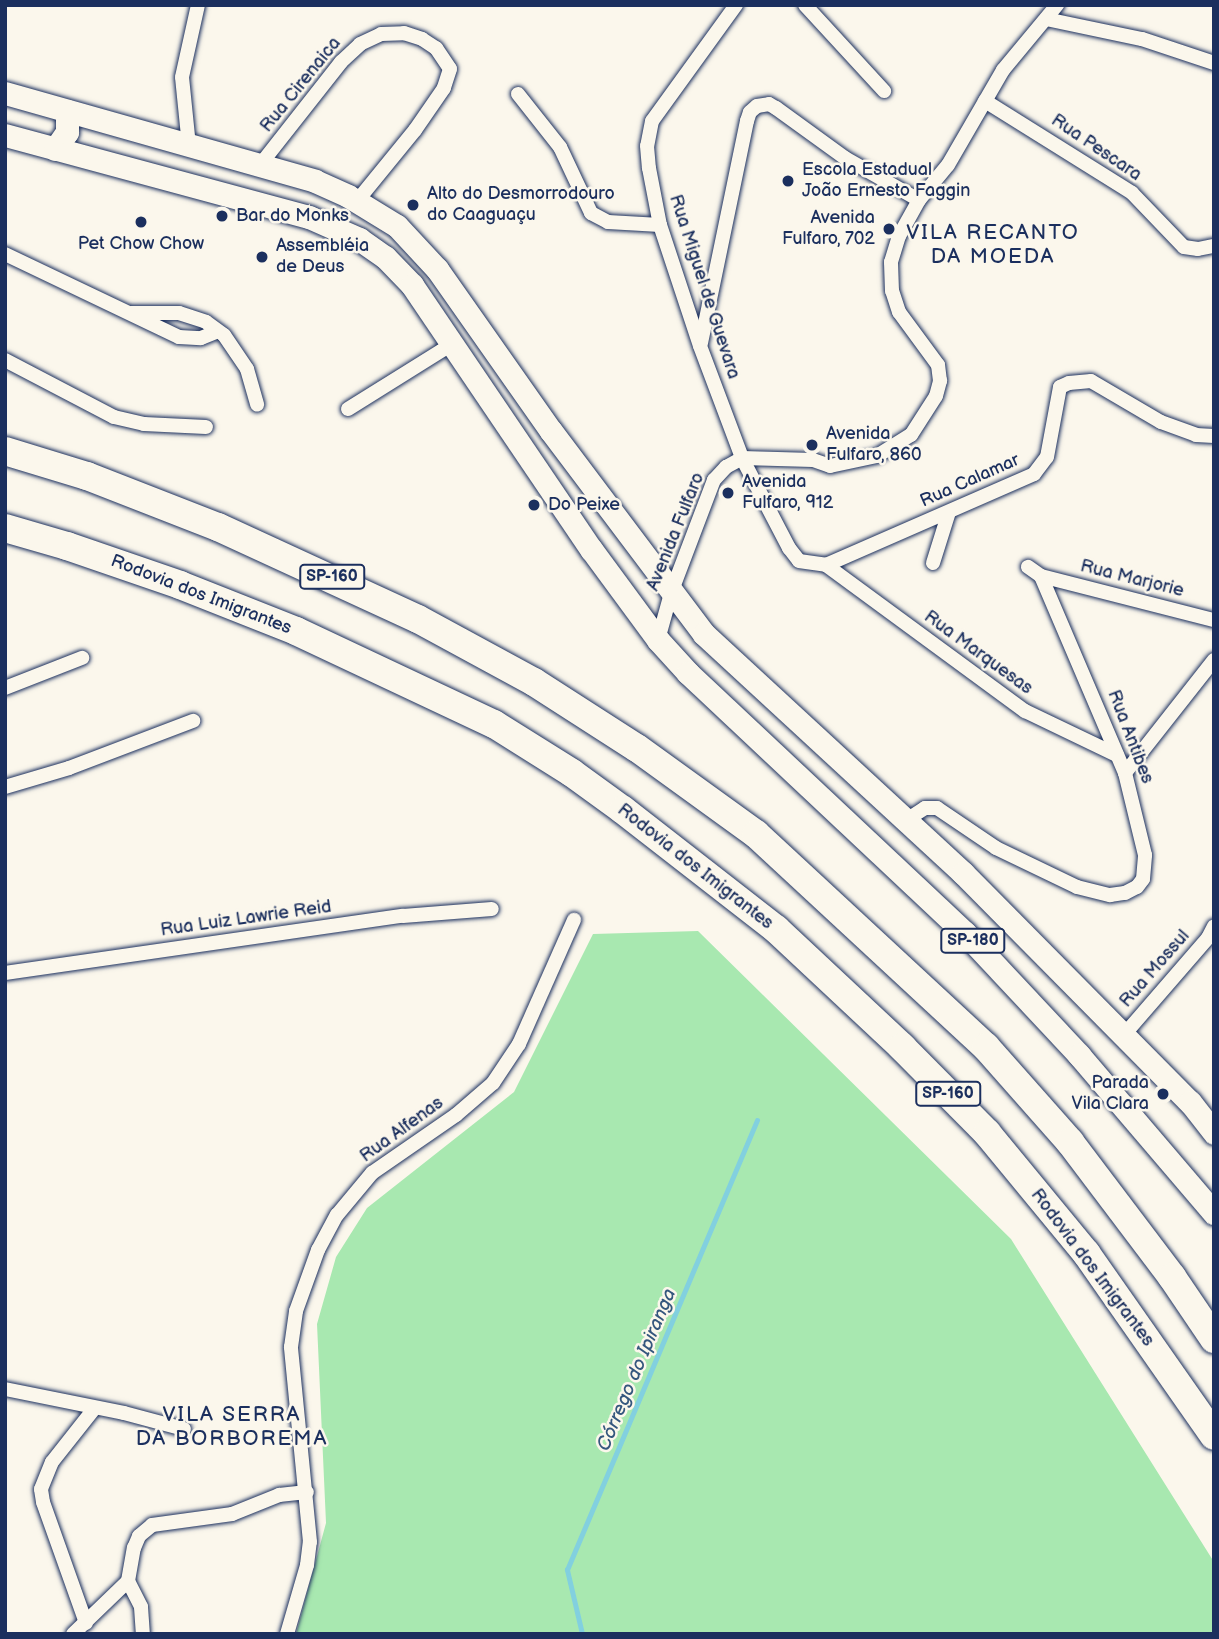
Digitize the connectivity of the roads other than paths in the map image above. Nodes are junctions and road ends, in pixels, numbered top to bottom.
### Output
1 (198, 5) edge
2 (736, 5) edge
3 (805, 5) edge
4 (1057, 5) edge
5 (1046, 19) junction
6 (1214, 63) edge
7 (884, 91) dead end
8 (5, 93) edge
9 (518, 94) dead end
10 (985, 101) junction
11 (67, 111) junction
12 (5, 135) edge
13 (189, 146) junction
14 (55, 149) junction
15 (260, 165) junction
16 (919, 200) junction
17 (357, 201) junction
18 (660, 225) junction
19 (1214, 246) edge
20 (5, 254) edge
21 (131, 313) junction
22 (218, 331) junction
23 (452, 344) junction
24 (700, 346) junction
25 (5, 360) edge
26 (257, 405) dead end
27 (348, 410) dead end
28 (206, 427) dead end
29 (1214, 436) edge
30 (5, 452) edge
31 (742, 458) junction
32 (949, 512) junction
33 (5, 528) edge
34 (933, 563) dead end
35 (826, 565) junction
36 (1028, 566) dead end
37 (1041, 576) junction
38 (671, 593) junction
39 (1214, 620) edge
40 (658, 640) junction
41 (82, 658) dead end
42 (1214, 660) edge
43 (5, 688) edge
44 (193, 721) dead end
45 (1117, 755) junction
46 (1125, 773) junction
47 (5, 787) edge
48 (908, 819) junction
49 (492, 909) dead end
50 (574, 920) dead end
51 (1214, 926) edge
52 (5, 974) edge
53 (1123, 1036) junction
54 (1214, 1133) edge
55 (1214, 1213) edge
56 (1214, 1339) edge
57 (5, 1389) edge
58 (94, 1409) junction
59 (184, 1429) dead end
60 (1214, 1436) edge
61 (307, 1492) junction
62 (128, 1581) junction
63 (86, 1623) junction
64 (73, 1634) edge
65 (143, 1634) edge
66 (287, 1634) edge

1 - 13 street
2 - 18 street, Rua Miguel de Guevara
3 - 7 street
4 - 5 street
5 - 6 street
5 - 10 street
8 - 11 main road
9 - 18 street
10 - 16 street
10 - 19 street, Rua Pescara
11 - 13 main road
11 - 14 main road
12 - 14 main road, SP-180
13 - 15 main road
14 - 23 main road, SP-180
15 - 17 main road
15 - 17 street, Rua Cirenaica
16 - 24 street
16 - 31 street
17 - 38 main road
18 - 24 street, Rua Miguel de Guevara
20 - 21 street
21 - 22 street
21 - 22 street
22 - 26 street
23 - 27 street
23 - 40 main road, SP-180
24 - 31 street, Rua Miguel de Guevara
25 - 28 street
29 - 32 street, Rua Calamar
30 - 56 highway, SP-160
31 - 35 street, Rua Miguel de Guevara
31 - 38 street, Avenida Fulfaro
32 - 34 street
32 - 35 street, Rua Calamar
33 - 60 highway, Rodovia dos Imigrantes / SP-160
35 - 45 street, Rua Marquesas
36 - 37 street, Rua Antibes
37 - 39 street, Rua Marjorie
37 - 45 street, Rua Antibes
38 - 40 street, Avenida Fulfaro
38 - 48 main road
40 - 55 main road, SP-180
41 - 43 street
42 - 46 street
44 - 47 street
45 - 46 street, Rua Antibes
46 - 48 street, Rua Antibes
48 - 53 main road
49 - 52 street, Rua Luiz Lawrie Reid
50 - 61 street, Rua Alfenas
51 - 53 street, Rua Mossul
53 - 54 main road
57 - 58 street
58 - 59 street
58 - 63 street
61 - 62 street
61 - 66 street, Rua Alfenas
62 - 63 street
62 - 65 street
63 - 64 street

